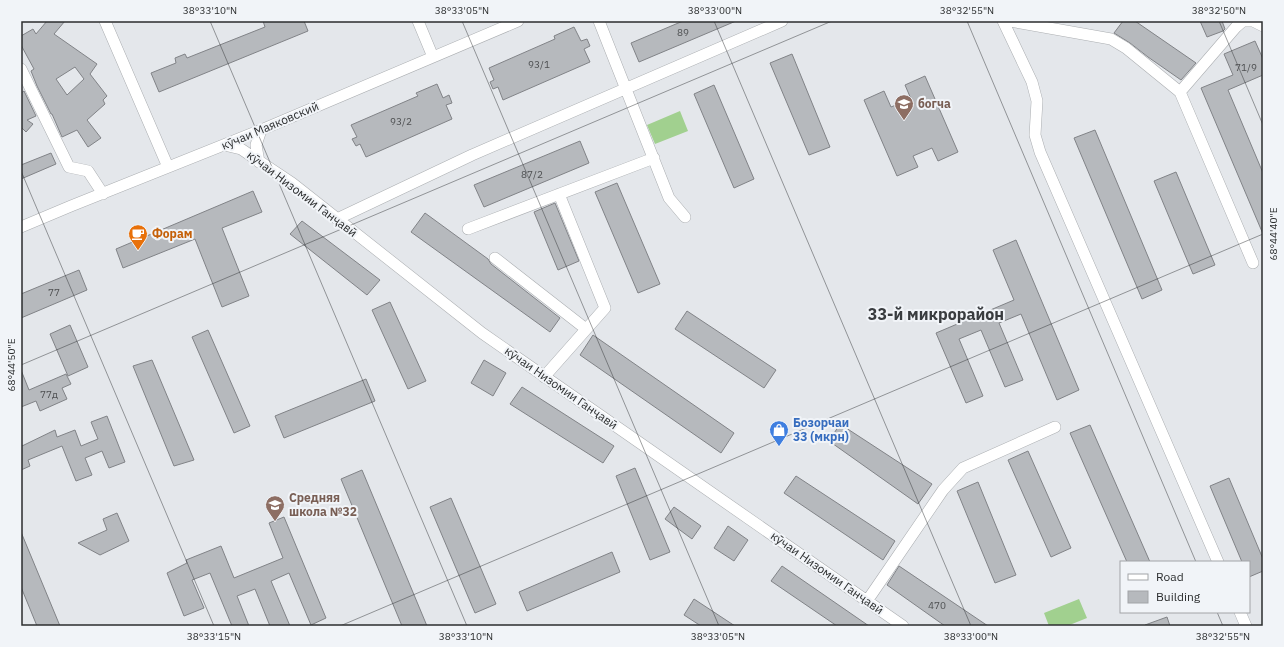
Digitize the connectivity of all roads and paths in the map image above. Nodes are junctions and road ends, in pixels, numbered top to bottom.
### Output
1 (105, 21) edge
2 (418, 21) edge
3 (518, 21) edge
4 (598, 21) edge
5 (782, 21) edge
6 (1004, 21) edge
7 (1010, 21) edge
8 (1234, 24) edge
9 (1263, 26) edge
10 (433, 57) junction
11 (21, 69) edge
12 (626, 89) junction
13 (1180, 92) junction
14 (260, 130) junction
15 (224, 145) junction
16 (654, 158) junction
17 (259, 162) junction
18 (168, 167) junction
19 (103, 194) junction
20 (559, 194) junction
21 (685, 217) dead end
22 (337, 219) junction
23 (21, 228) edge
24 (468, 229) dead end
25 (495, 258) dead end
26 (1253, 263) dead end
27 (586, 329) junction
28 (544, 377) junction
29 (1055, 426) dead end
30 (1218, 561) edge
31 (867, 601) junction
32 (1240, 613) edge
33 (903, 626) edge
34 (1246, 626) edge

1 - 18 street
2 - 10 street
3 - 10 street, кӯчаи Маяковский
4 - 12 street
5 - 12 street
6 - 30 street
7 - 13 street
8 - 9 street
8 - 13 street
10 - 14 street, кӯчаи Маяковский
11 - 19 street
12 - 16 street
12 - 22 street
13 - 26 street
14 - 15 street, кӯчаи Маяковский
14 - 17 street
15 - 17 street, кӯчаи Низомии Ганҷавӣ
15 - 18 street, кӯчаи Маяковский
16 - 20 street
16 - 21 street
17 - 22 street, кӯчаи Низомии Ганҷавӣ
18 - 19 street, кӯчаи Маяковский
19 - 23 street, кӯчаи Маяковский
20 - 24 street
20 - 27 street
22 - 28 street, кӯчаи Низомии Ганҷавӣ
25 - 27 street
27 - 28 street
28 - 31 street, кӯчаи Низомии Ганҷавӣ
29 - 31 street
31 - 33 street, кӯчаи Низомии Ганҷавӣ
32 - 34 street

